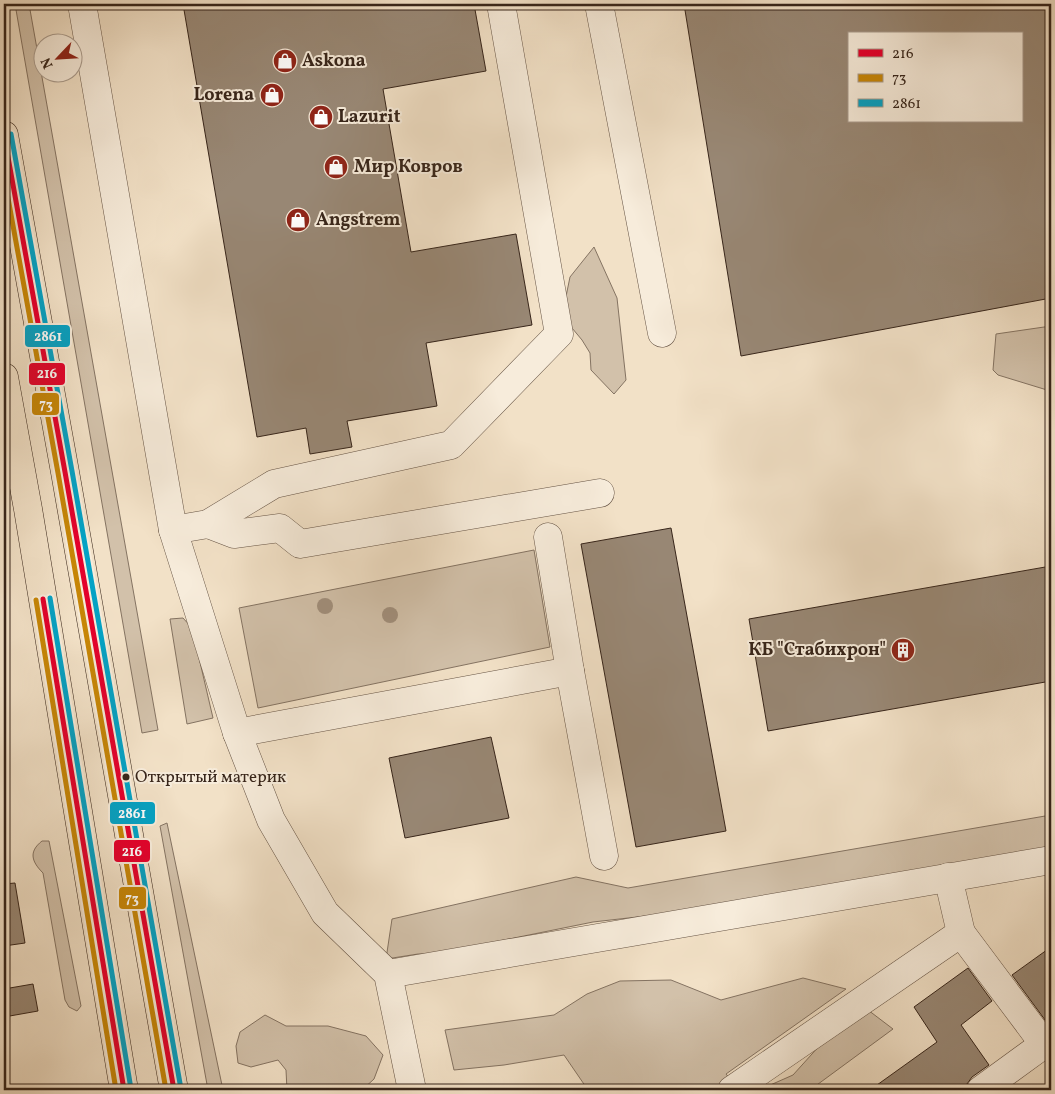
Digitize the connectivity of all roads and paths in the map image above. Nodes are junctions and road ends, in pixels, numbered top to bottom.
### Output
1 (82, 4) edge
2 (501, 4) edge
3 (599, 4) edge
4 (4, 135) edge
5 (662, 333) dead end
6 (4, 377) edge
7 (600, 493) dead end
8 (208, 524) junction
9 (173, 530) junction
10 (548, 537) dead end
11 (570, 671) junction
12 (237, 733) junction
13 (604, 856) dead end
14 (1051, 860) edge
15 (948, 877) junction
16 (961, 933) junction
17 (388, 974) junction
18 (1048, 1042) edge
19 (124, 1090) edge
20 (174, 1090) edge
21 (412, 1090) edge
22 (732, 1090) edge
23 (981, 1090) edge

1 - 9 street
2 - 8 street
3 - 5 street
4 - 20 main road
6 - 19 main road
7 - 8 street
8 - 9 street
9 - 12 street
10 - 11 street
11 - 12 street
11 - 13 street
12 - 17 street
14 - 15 street
15 - 16 street
15 - 17 street
16 - 18 street
16 - 22 street
17 - 21 street
18 - 23 street

